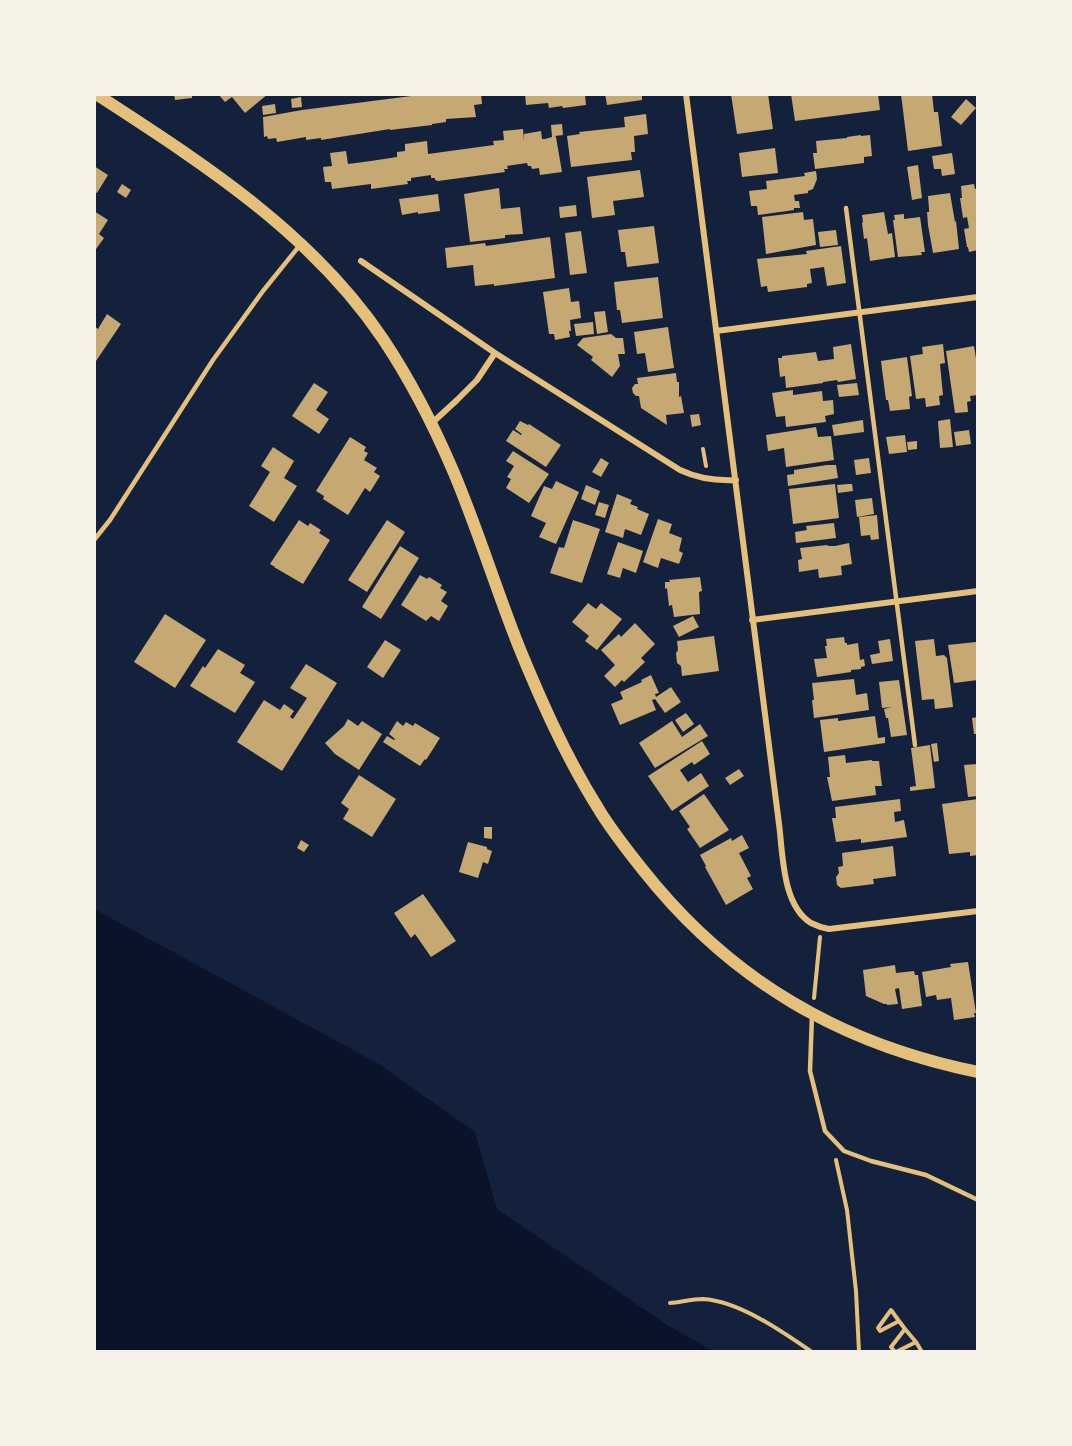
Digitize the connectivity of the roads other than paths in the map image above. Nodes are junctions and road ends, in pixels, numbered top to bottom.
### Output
1 (96, 94) edge
2 (686, 94) edge
3 (846, 208) dead end
4 (301, 244) junction
5 (361, 261) dead end
6 (978, 297) edge
7 (859, 312) junction
8 (716, 331) junction
9 (495, 352) junction
10 (431, 423) junction
11 (736, 480) junction
12 (94, 540) edge
13 (978, 591) edge
14 (896, 602) junction
15 (752, 620) junction
16 (915, 745) dead end
17 (978, 911) edge
18 (812, 1015) junction
19 (978, 1072) edge
20 (978, 1200) edge

1 - 4 main road
2 - 8 street
3 - 7 lane
4 - 10 main road
4 - 12 lane
5 - 9 street
6 - 7 street
7 - 8 street
7 - 14 lane
8 - 11 street
9 - 10 street
9 - 11 street
10 - 18 main road
11 - 15 street
13 - 14 street
14 - 15 street
14 - 16 lane
15 - 17 street
18 - 19 main road
18 - 20 lane

